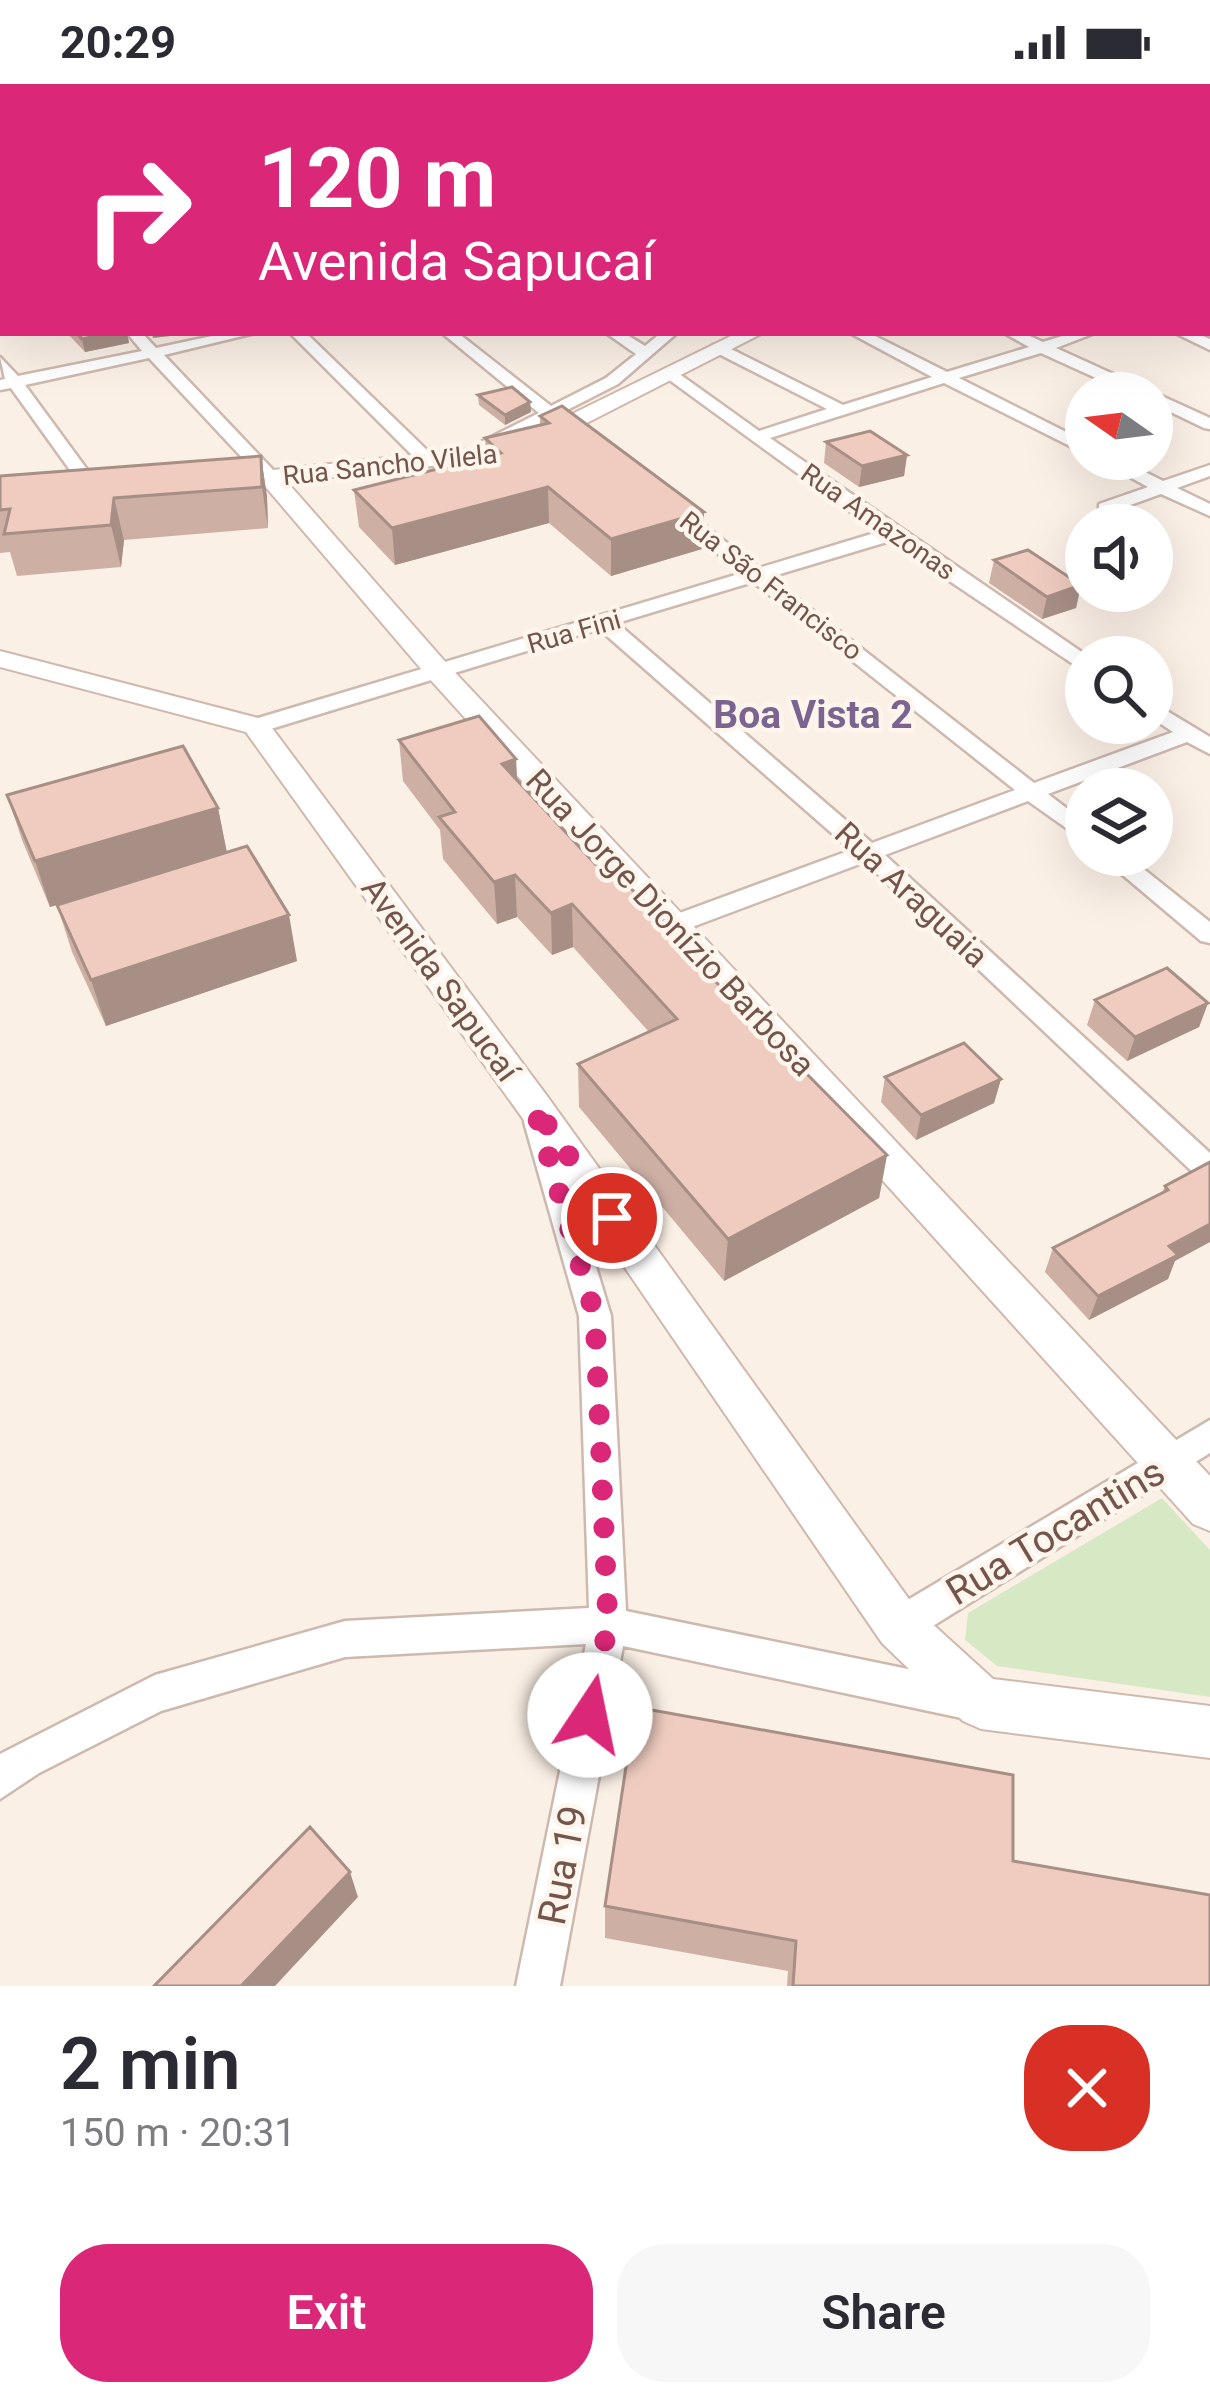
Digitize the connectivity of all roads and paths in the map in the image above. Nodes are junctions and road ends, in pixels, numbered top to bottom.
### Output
1 (137, 336) edge
2 (232, 336) edge
3 (300, 336) edge
4 (453, 336) edge
5 (618, 336) edge
6 (666, 336) edge
7 (747, 336) edge
8 (862, 336) edge
9 (1018, 336) edge
10 (1080, 336) edge
11 (718, 348) junction
12 (1046, 349) junction
13 (150, 351) junction
14 (644, 352) junction
15 (0, 362) edge
16 (1096, 372) edge
17 (672, 376) junction
18 (944, 377) junction
19 (8, 384) edge
20 (1173, 407) edge
21 (843, 411) junction
22 (1210, 424) edge
23 (567, 429) junction
24 (756, 437) junction
25 (1065, 438) edge
26 (429, 462) junction
27 (1210, 470) edge
28 (270, 477) junction
29 (1147, 480) edge
30 (226, 482) edge
31 (1163, 488) junction
32 (96, 494) edge
33 (654, 495) edge
34 (1117, 504) edge
35 (1210, 511) edge
36 (892, 534) junction
37 (760, 575) junction
38 (607, 624) junction
39 (1065, 650) edge
40 (1, 658) edge
41 (438, 671) junction
42 (1173, 721) edge
43 (256, 726) junction
44 (1200, 740) edge
45 (1033, 792) junction
46 (1065, 818) edge
47 (867, 851) junction
48 (1137, 876) edge
49 (675, 924) junction
50 (1210, 934) edge
51 (534, 1106) junction
52 (1210, 1171) edge
53 (1210, 1436) edge
54 (1166, 1463) junction
55 (1210, 1508) edge
56 (608, 1625) junction
57 (899, 1626) junction
58 (981, 1703) junction
59 (1210, 1732) edge
60 (0, 1779) edge
61 (538, 1986) edge

1 - 13 street, Rua Jorge Dionízio Barbosa
2 - 13 street
3 - 26 street
4 - 23 street
5 - 14 street
6 - 14 street
7 - 11 main road, Rua Sancho Vilela
8 - 18 street
9 - 12 street
10 - 12 street
11 - 17 main road, Rua Sancho Vilela
11 - 21 street
12 - 16 street
12 - 18 street
13 - 19 street
13 - 28 street, Rua Jorge Dionízio Barbosa
14 - 23 street
15 - 19 street
17 - 23 main road, Rua Sancho Vilela
17 - 24 street, Rua Amazonas
18 - 21 street
18 - 25 street
19 - 32 street
20 - 22 street
21 - 24 street
23 - 26 main road, Rua Sancho Vilela
24 - 36 street, Rua Amazonas
26 - 28 main road, Rua Sancho Vilela
27 - 31 street
28 - 30 main road, Rua Sancho Vilela
28 - 41 main road, Rua Jorge Dionízio Barbosa
29 - 31 street
31 - 34 street
31 - 35 street
33 - 37 street, Rua São Francisco
36 - 37 street, Rua Fini
36 - 39 street, Rua Amazonas
37 - 38 street, Rua Fini
37 - 45 street, Rua São Francisco
38 - 41 street, Rua Fini
38 - 47 street, Rua Araguaia
40 - 43 main road
41 - 43 street, Rua Fini
41 - 49 main road, Rua Jorge Dionízio Barbosa
42 - 44 street
43 - 51 main road, Avenida Sapucaí
44 - 45 street
45 - 46 street, Rua São Francisco
45 - 47 street
47 - 49 street
47 - 52 street, Rua Araguaia
48 - 50 street
49 - 54 main road, Rua Jorge Dionízio Barbosa
51 - 56 street, Rua 19
51 - 57 main road, Avenida Sapucaí
53 - 54 street, Rua Tocantins
54 - 55 main road, Rua Jorge Dionízio Barbosa
54 - 57 street, Rua Tocantins
56 - 58 street
56 - 60 street
56 - 61 street, Rua 19
57 - 58 main road, Avenida Sapucaí
58 - 59 main road

